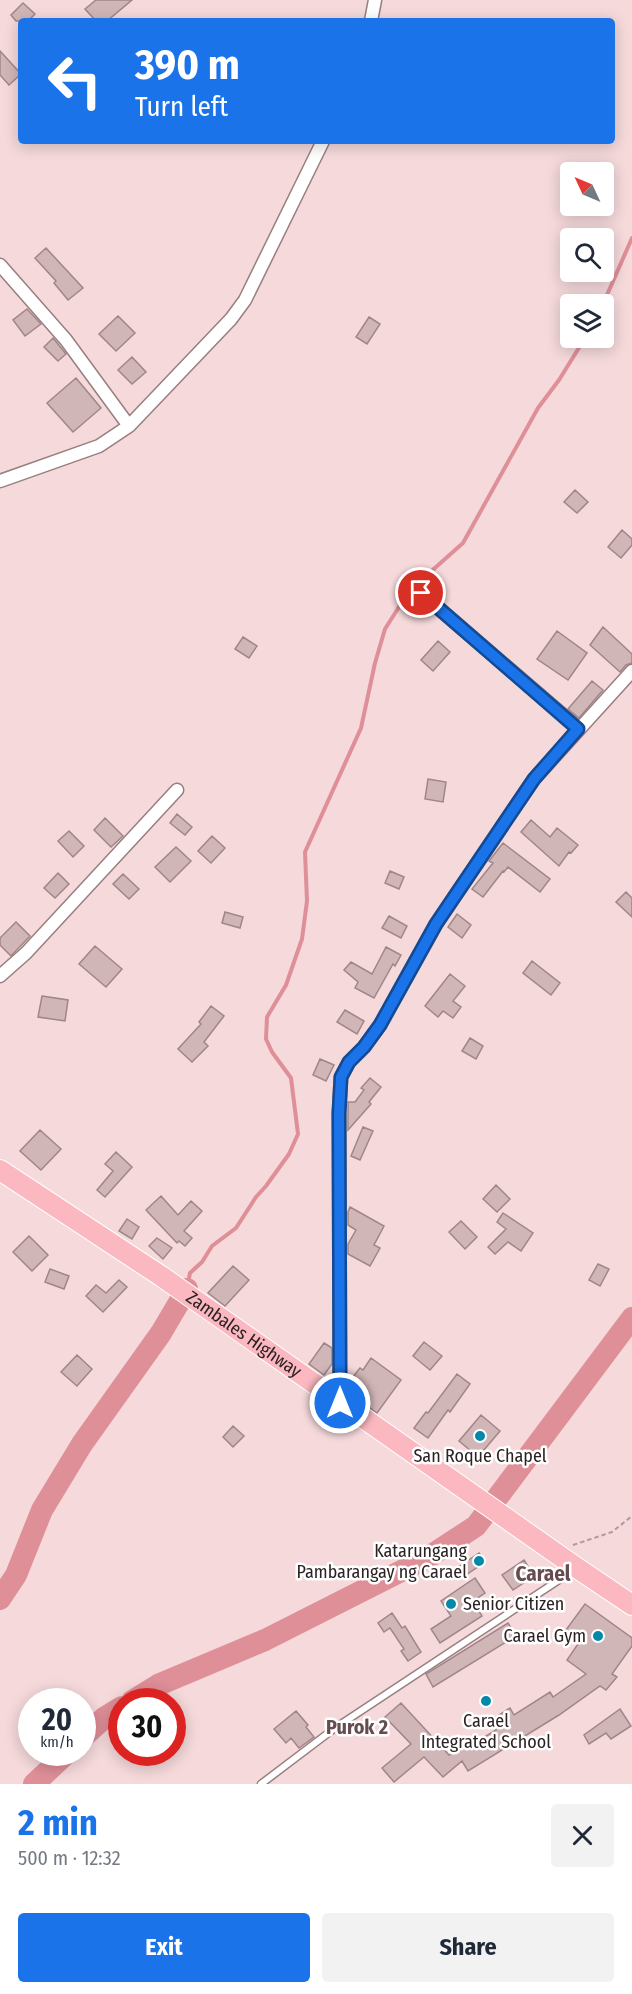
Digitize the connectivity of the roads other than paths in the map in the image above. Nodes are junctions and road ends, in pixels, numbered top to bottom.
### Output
1 (375, 0) edge
2 (372, 18) edge
3 (322, 144) edge
4 (0, 265) edge
5 (129, 426) junction
6 (0, 481) edge
7 (421, 593) dead end
8 (632, 671) edge
9 (578, 729) junction
10 (177, 790) dead end
11 (0, 976) edge
12 (0, 1170) edge
13 (340, 1403) junction
14 (577, 1568) junction
15 (632, 1605) edge
16 (261, 1784) edge

1 - 2 street
3 - 5 street
4 - 5 street
5 - 6 street
7 - 9 street
8 - 9 street
9 - 13 street
10 - 11 street
12 - 13 main road, Zambales Highway
13 - 14 main road, Zambales Highway
14 - 15 main road, Zambales Highway
14 - 16 lane

